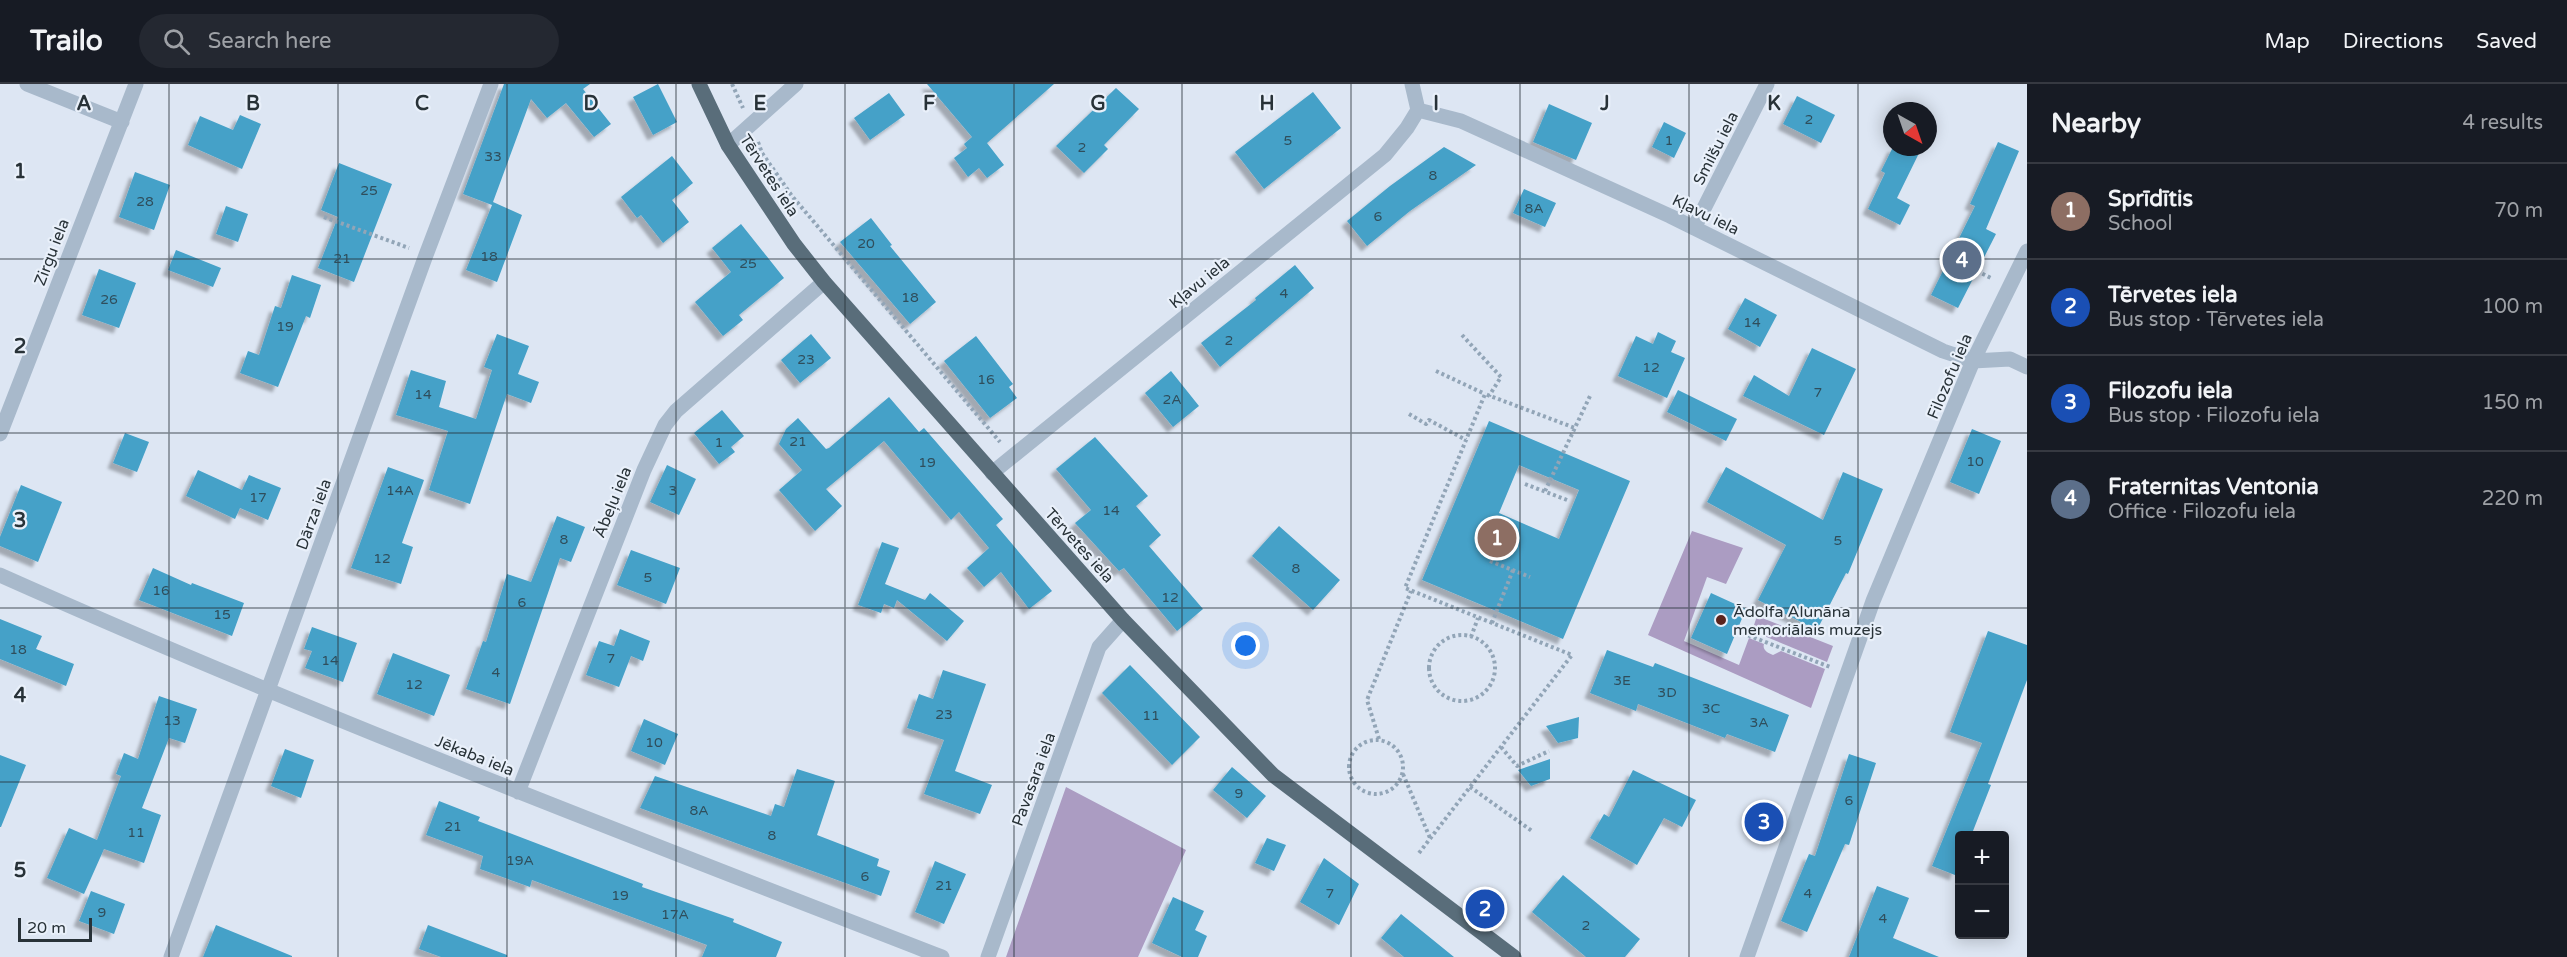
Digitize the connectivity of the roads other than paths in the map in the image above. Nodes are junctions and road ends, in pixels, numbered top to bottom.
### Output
1 (27, 84) edge
2 (136, 84) edge
3 (491, 84) edge
4 (699, 84) edge
5 (796, 84) edge
6 (1412, 84) edge
7 (1767, 84) edge
8 (1418, 110) junction
9 (122, 122) junction
10 (728, 145) junction
11 (1694, 228) junction
12 (2027, 251) edge
13 (824, 282) junction
14 (1973, 361) junction
15 (2027, 367) edge
16 (0, 434) edge
17 (992, 473) junction
18 (0, 575) edge
19 (1123, 620) junction
20 (267, 691) junction
21 (518, 792) junction
22 (171, 957) edge
23 (942, 957) edge
24 (988, 957) edge
25 (1514, 957) edge
26 (1747, 957) edge

1 - 9 street
2 - 9 street, Zirgu iela
3 - 20 street, Dārza iela
4 - 10 main road, Tērvetes iela
5 - 10 street
6 - 8 street
7 - 11 street, Smilšu iela
8 - 11 street, Kļavu iela
8 - 17 street, Kļavu iela
9 - 16 street, Zirgu iela
10 - 13 main road, Tērvetes iela
11 - 14 street, Kļavu iela
12 - 14 street, Filozofu iela
13 - 17 main road, Tērvetes iela
13 - 21 street, Ābeļu iela
14 - 15 street
14 - 26 street, Filozofu iela
17 - 19 main road, Tērvetes iela
18 - 20 street, Jēkaba iela
19 - 24 street, Pavasara iela
19 - 25 main road, Tērvetes iela
20 - 21 street, Jēkaba iela
20 - 22 street, Dārza iela
21 - 23 street, Jēkaba iela

